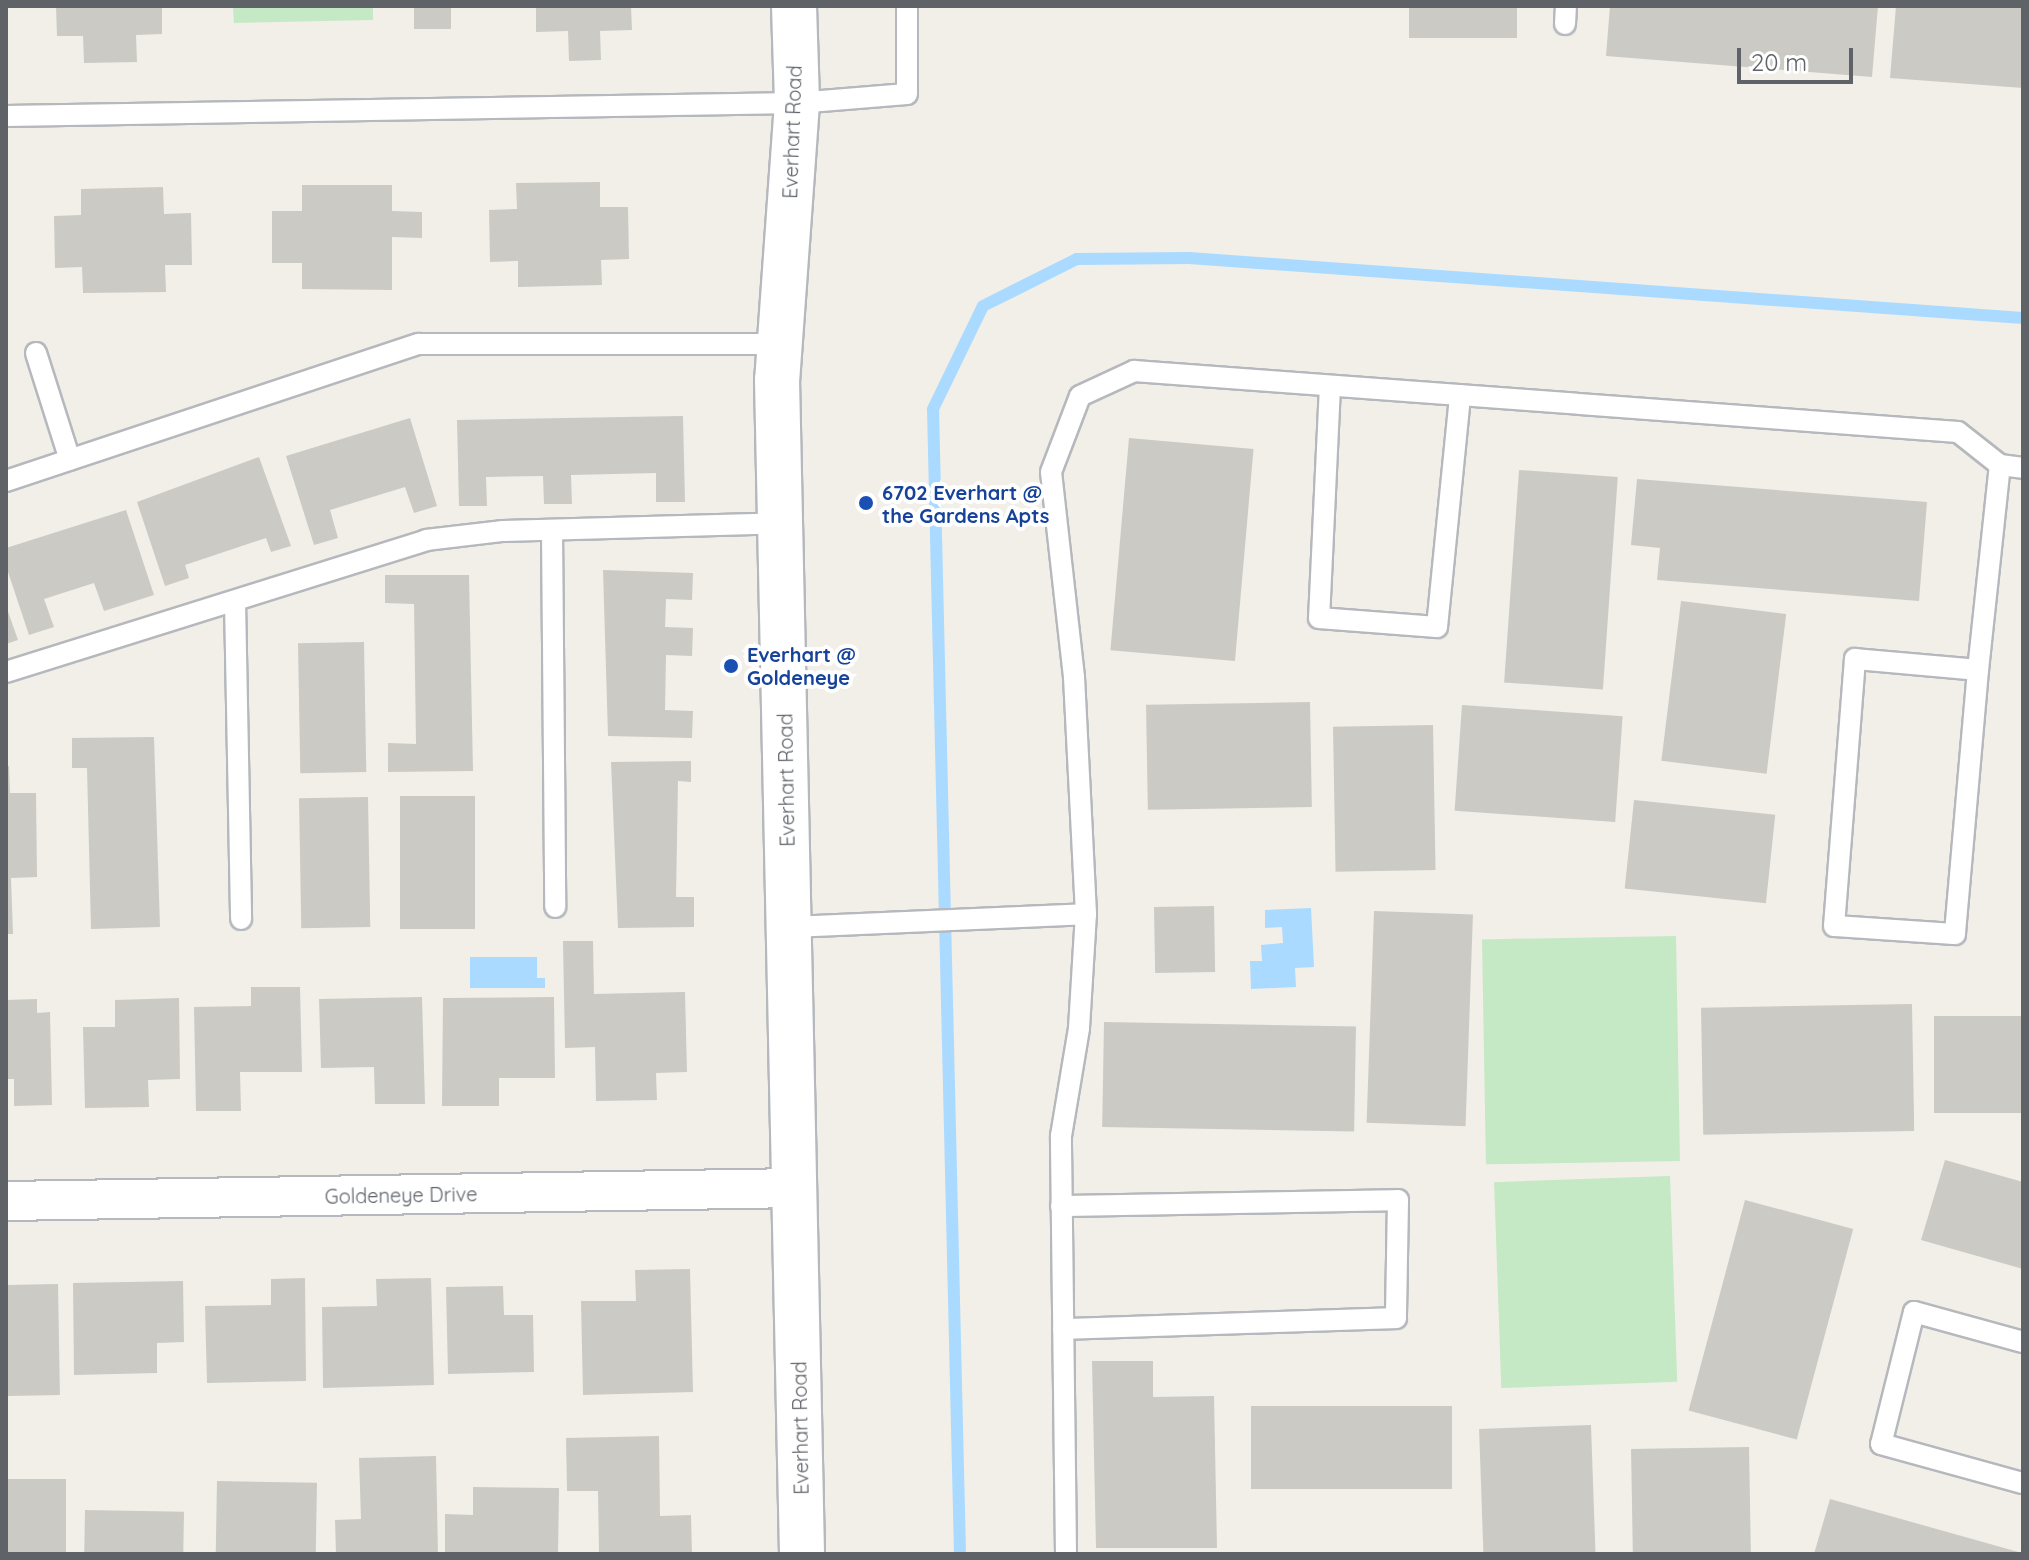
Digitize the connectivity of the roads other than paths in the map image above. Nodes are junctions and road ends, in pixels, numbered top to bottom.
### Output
1 (794, 6) edge
2 (907, 6) edge
3 (797, 103) junction
4 (6, 116) edge
5 (780, 344) junction
6 (36, 353) dead end
7 (1330, 386) junction
8 (1460, 395) junction
9 (70, 460) junction
10 (2000, 465) junction
11 (2023, 468) edge
12 (6, 481) edge
13 (781, 523) junction
14 (552, 530) junction
15 (235, 601) junction
16 (1978, 670) junction
17 (6, 672) edge
18 (555, 907) dead end
19 (1086, 914) junction
20 (241, 919) dead end
21 (790, 927) junction
22 (796, 1188) junction
23 (6, 1201) edge
24 (1061, 1206) junction
25 (1063, 1329) junction
26 (2023, 1342) edge
27 (2023, 1483) edge
28 (802, 1554) edge
29 (1066, 1554) edge

1 - 3 main road, Everhart Road
2 - 3 lane
3 - 4 lane
3 - 5 main road, Everhart Road
5 - 9 lane
5 - 13 main road, Everhart Road
6 - 9 lane
7 - 8 lane
7 - 8 lane
7 - 19 lane
8 - 10 lane
9 - 12 lane
10 - 11 lane
10 - 16 lane
13 - 14 lane
13 - 21 main road, Everhart Road
14 - 15 lane
14 - 18 lane
15 - 17 lane
15 - 20 lane
16 - 16 lane
19 - 21 lane
19 - 24 lane
21 - 22 main road, Everhart Road
22 - 23 street, Goldeneye Drive
22 - 28 main road, Everhart Road
24 - 25 lane
24 - 25 lane
25 - 29 lane
26 - 27 lane

